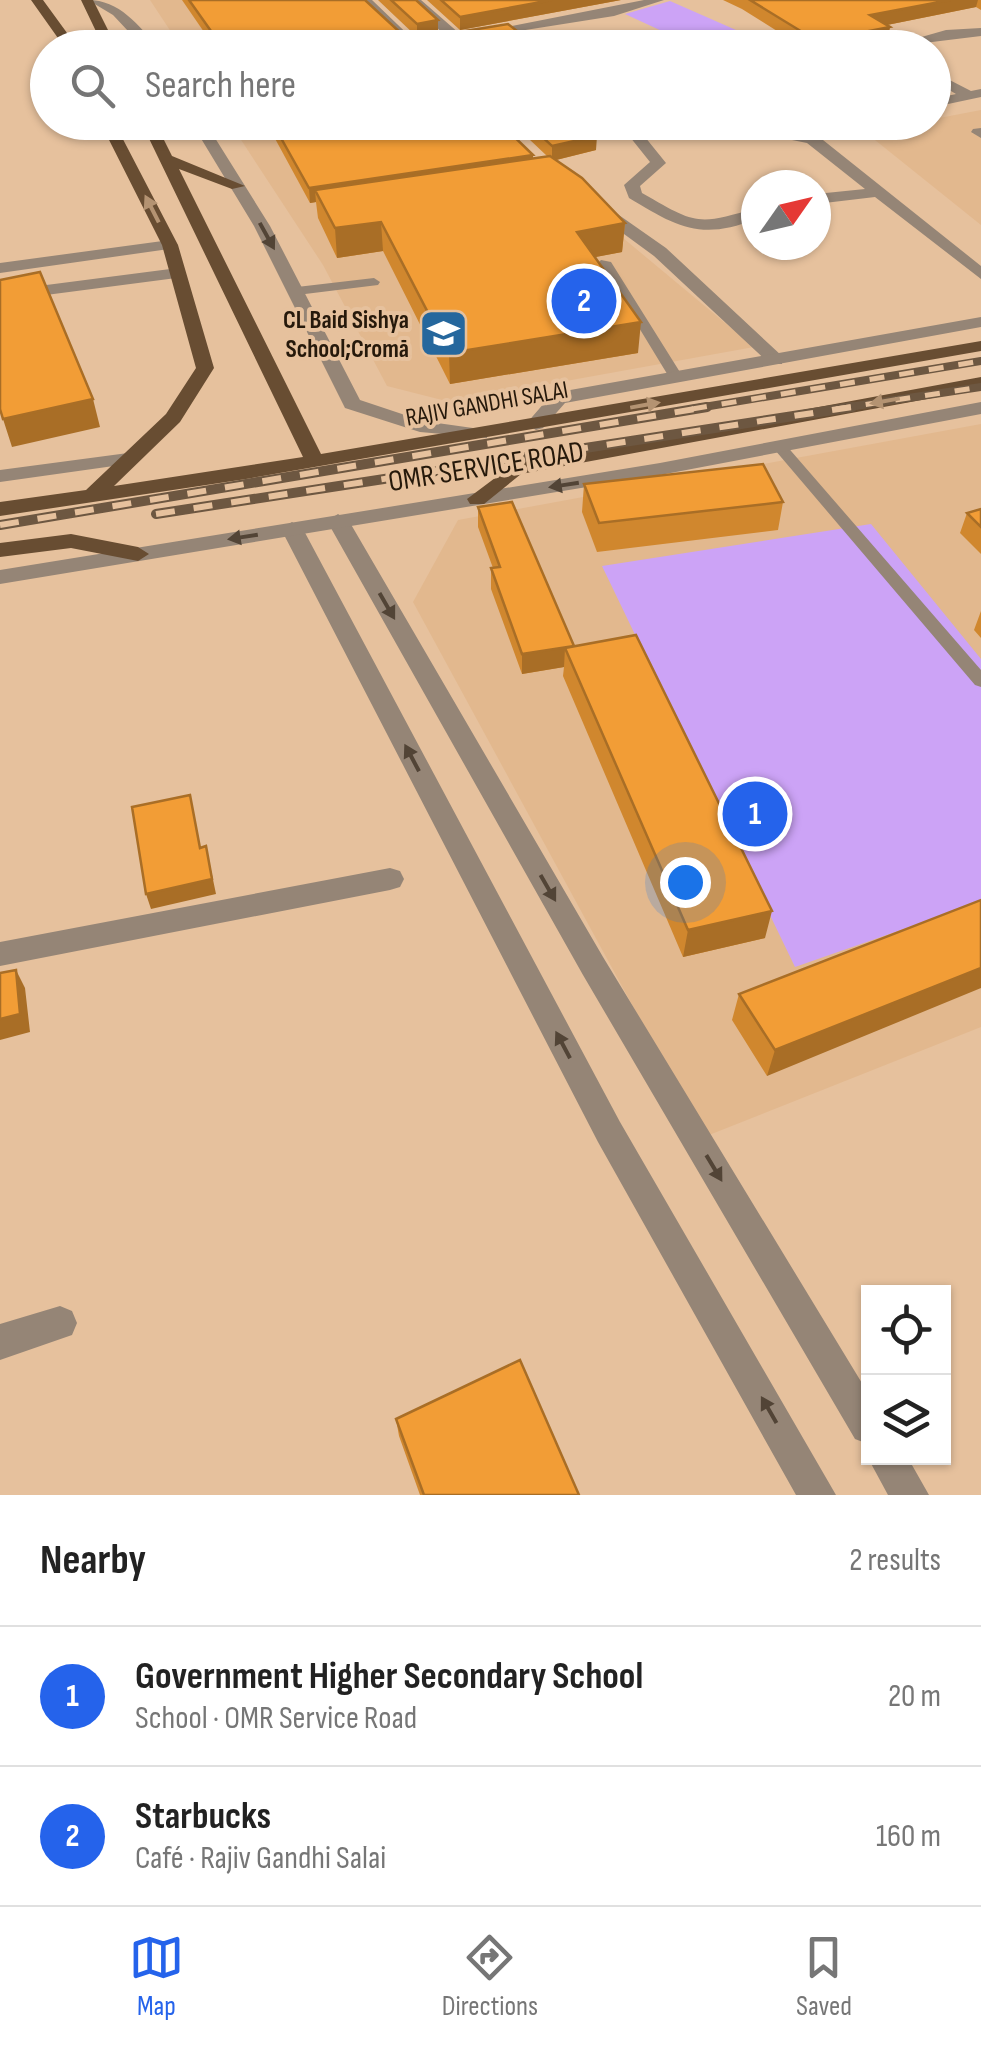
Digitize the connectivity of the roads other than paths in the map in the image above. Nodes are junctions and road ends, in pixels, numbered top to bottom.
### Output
1 (37, 0) edge
2 (91, 0) edge
3 (414, 0) edge
4 (658, 0) edge
5 (368, 3) edge
6 (59, 30) edge
7 (104, 30) edge
8 (134, 30) edge
9 (411, 30) edge
10 (425, 30) edge
11 (504, 30) edge
12 (981, 32) edge
13 (951, 34) edge
14 (115, 140) edge
15 (157, 140) edge
16 (209, 140) edge
17 (639, 140) edge
18 (813, 140) edge
19 (166, 160) junction
20 (237, 186) junction
21 (879, 192) junction
22 (583, 197) edge
23 (831, 197) edge
24 (741, 219) edge
25 (170, 245) junction
26 (606, 262) dead end
27 (0, 268) edge
28 (178, 273) junction
29 (981, 274) edge
30 (374, 282) dead end
31 (297, 291) junction
32 (0, 296) edge
33 (981, 322) edge
34 (981, 346) edge
35 (776, 360) junction
36 (676, 377) junction
37 (981, 383) edge
38 (981, 408) edge
39 (536, 424) junction
40 (480, 434) junction
41 (780, 446) junction
42 (128, 459) junction
43 (316, 461) junction
44 (0, 476) edge
45 (91, 497) junction
46 (477, 499) junction
47 (0, 509) edge
48 (338, 521) junction
49 (292, 529) junction
50 (0, 550) edge
51 (138, 554) junction
52 (0, 577) edge
53 (981, 681) edge
54 (390, 879) dead end
55 (0, 954) edge
56 (60, 1324) dead end
57 (0, 1342) edge
58 (861, 1414) edge
59 (892, 1465) edge
60 (817, 1495) edge
61 (910, 1495) edge

1 - 6 main road
2 - 7 main road
2 - 8 street
3 - 10 street
4 - 11 street
5 - 9 street
12 - 13 street
25 -> 14 main road
15 - 19 main road
16 - 20 street
17 - 24 street
18 - 21 street
19 - 20 main road
19 - 43 main road
20 -> 31 street
21 - 23 street
21 - 29 street
22 - 35 street
25 - 27 street
25 - 28 main road
26 - 36 lane
28 - 32 street
28 - 42 main road
30 - 31 lane
31 - 40 street
33 - 35 street
39 -> 34 main road, RAJIV GANDHI SALAI
35 - 36 street
36 - 39 street
37 -> 46 main road
38 - 41 street, OMR SERVICE ROAD
39 - 40 main road, RAJIV GANDHI SALAI
40 - 43 main road, RAJIV GANDHI SALAI
41 -> 46 street, OMR SERVICE ROAD
41 - 53 lane
42 - 44 street
42 - 45 main road
43 - 45 main road, RAJIV GANDHI SALAI
45 - 47 main road, RAJIV GANDHI SALAI
46 - 48 street, OMR SERVICE ROAD
48 - 49 street, OMR SERVICE ROAD
48 -> 58 street
49 -> 51 street, OMR SERVICE ROAD
60 -> 49 street
50 - 51 main road
51 - 52 street, OMR SERVICE ROAD
54 - 55 street
56 - 57 street
59 - 61 street

